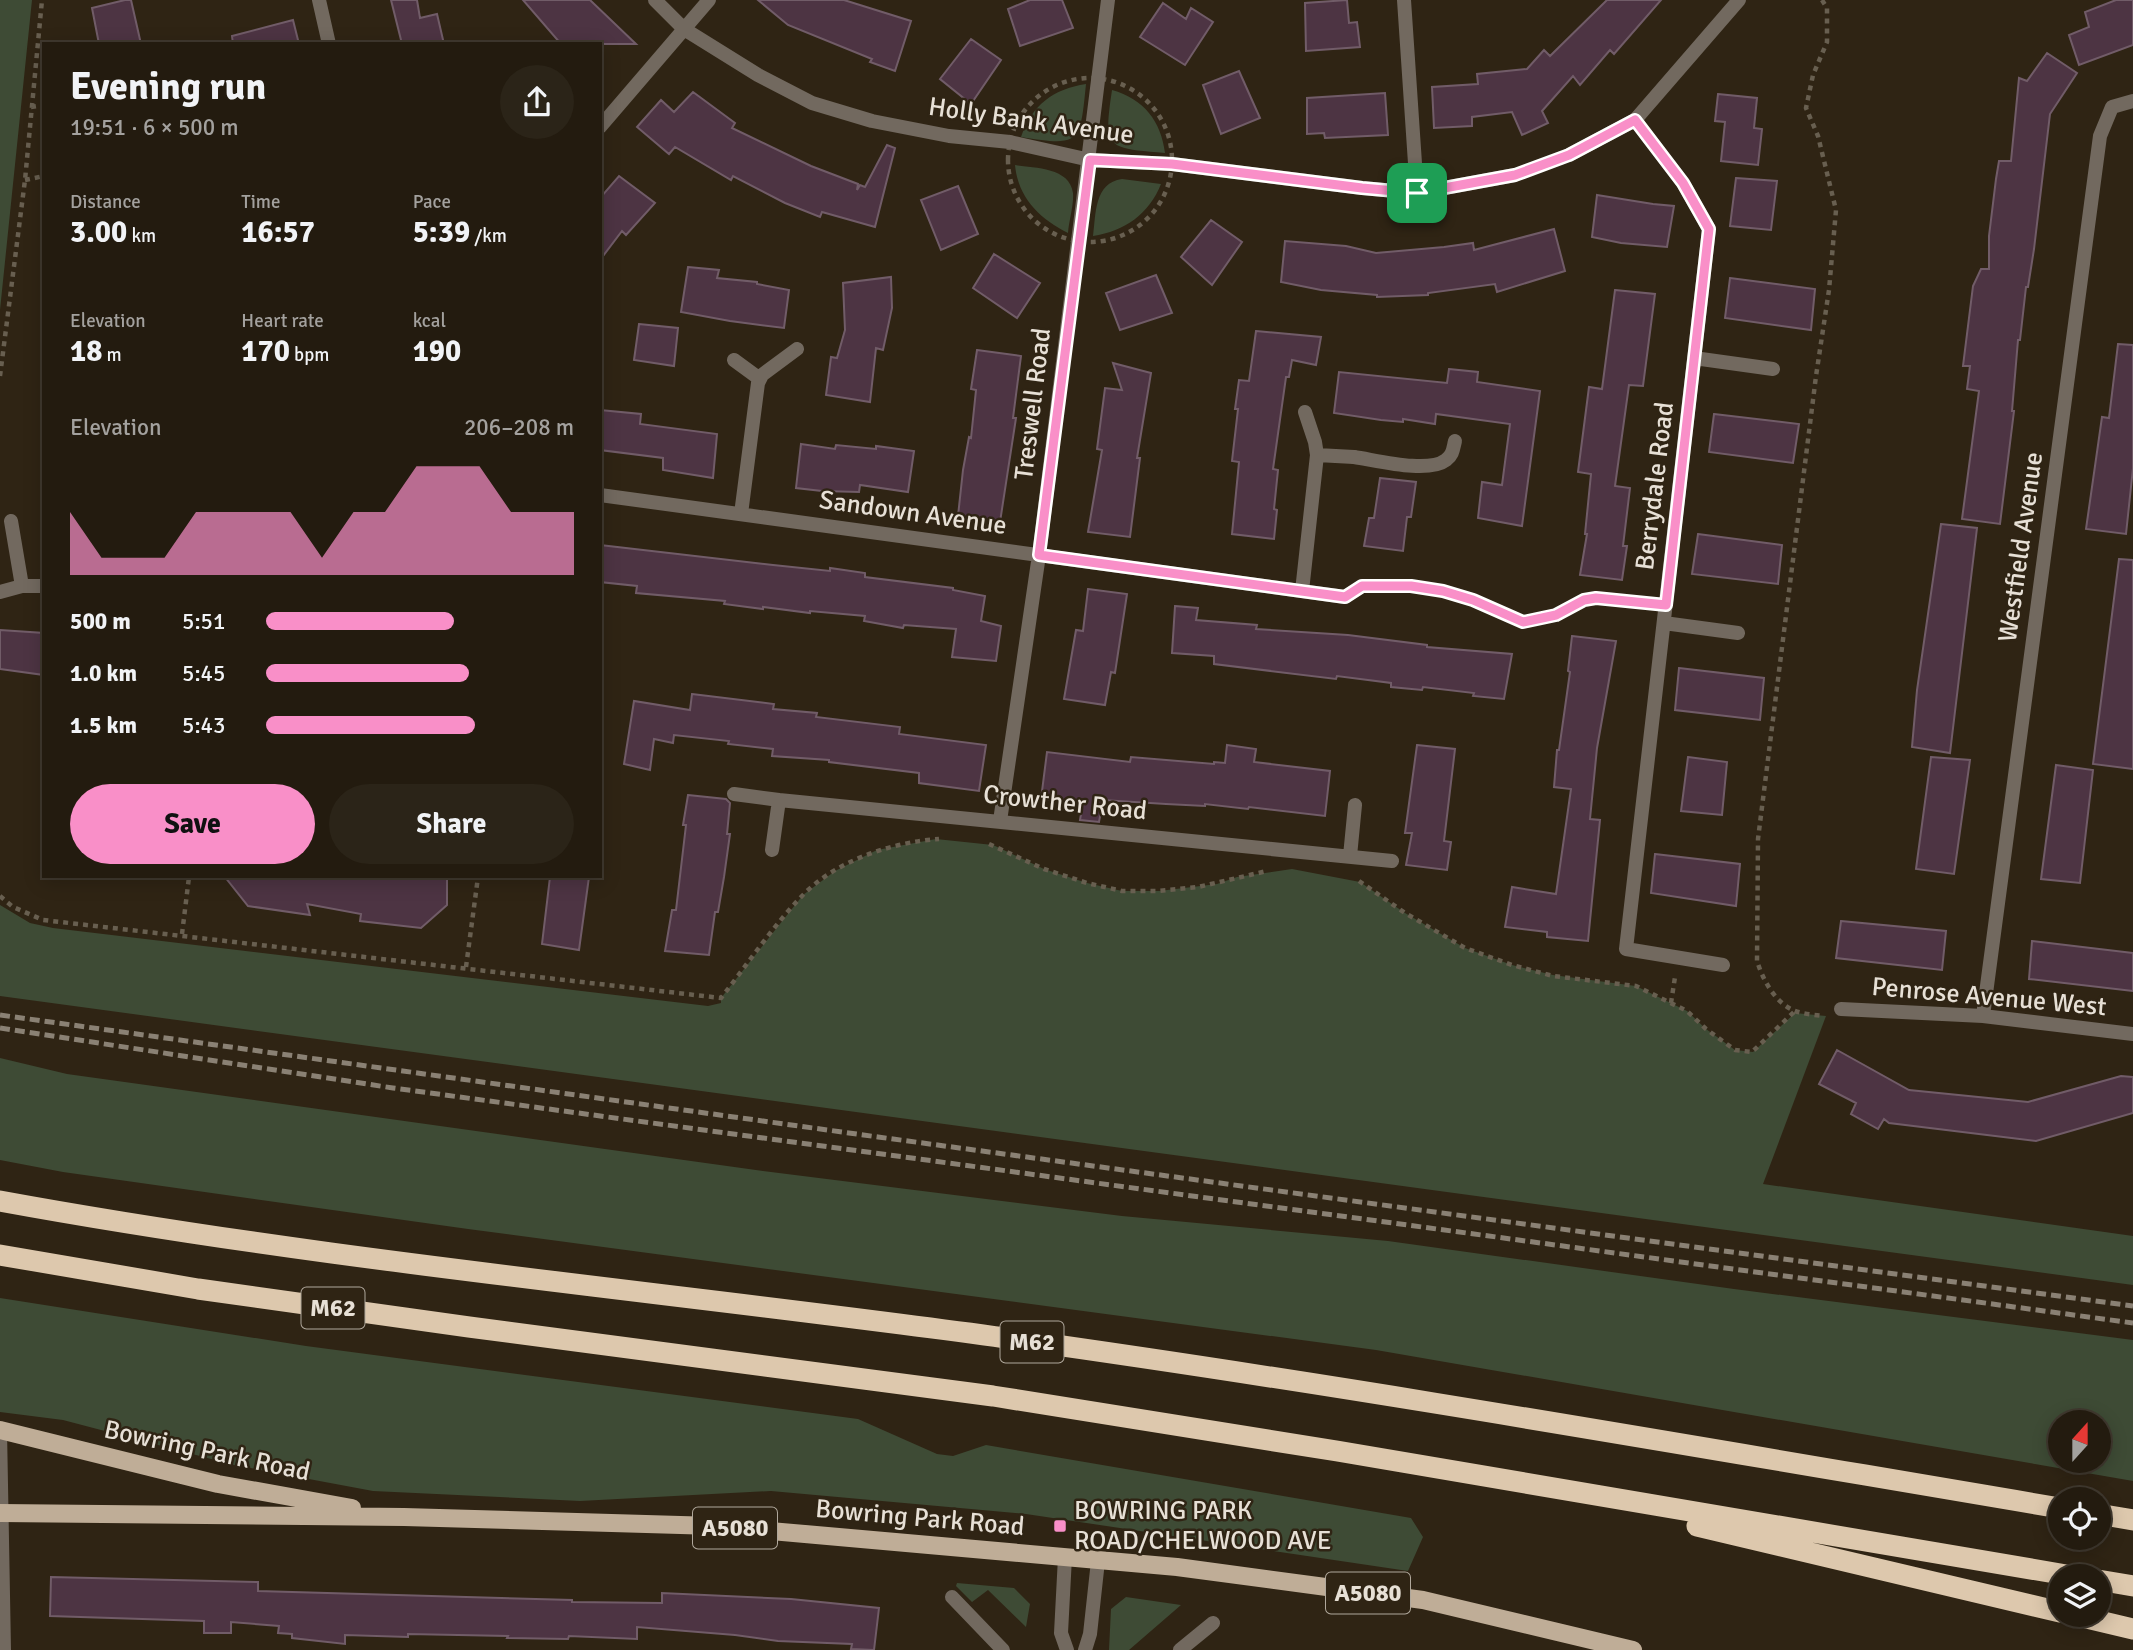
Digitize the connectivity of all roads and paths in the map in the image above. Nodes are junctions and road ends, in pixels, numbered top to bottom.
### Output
1 (42, 0) edge
2 (319, 0) edge
3 (655, 0) edge
4 (709, 0) edge
5 (1108, 0) edge
6 (1404, 0) edge
7 (1739, 0) edge
8 (1822, 0) edge
9 (684, 29) junction
10 (329, 42) edge
11 (2133, 101) edge
12 (42, 105) edge
13 (31, 107) junction
14 (1635, 120) junction
15 (602, 125) edge
16 (1569, 155) joint
17 (1090, 160) junction
18 (1515, 175) joint
19 (42, 176) edge
20 (25, 180) junction
21 (1417, 193) junction
22 (797, 349) dead end
23 (1694, 358) junction
24 (734, 360) dead end
25 (1773, 369) dead end
26 (0, 376) edge
27 (760, 379) junction
28 (1305, 412) dead end
29 (1455, 441) dead end
30 (1317, 455) junction
31 (602, 495) edge
32 (741, 514) junction
33 (11, 521) dead end
34 (1039, 555) junction
35 (22, 586) junction
36 (42, 586) edge
37 (1302, 591) junction
38 (0, 592) edge
39 (1345, 597) joint
40 (1666, 605) junction
41 (1664, 623) junction
42 (1738, 633) dead end
43 (734, 794) dead end
44 (779, 800) junction
45 (1355, 805) dead end
46 (1000, 821) junction
47 (948, 839) dead end
48 (982, 843) dead end
49 (772, 849) dead end
50 (1350, 856) junction
51 (1392, 861) dead end
52 (1278, 870) dead end
53 (189, 878) edge
54 (478, 878) edge
55 (1350, 879) dead end
56 (0, 896) edge
57 (182, 934) junction
58 (1723, 965) dead end
59 (466, 967) junction
60 (1841, 1009) joint
61 (1795, 1011) junction
62 (1983, 1016) junction
63 (2133, 1034) edge
64 (0, 1201) edge
65 (0, 1255) edge
66 (0, 1430) edge
67 (1508, 1481) junction
68 (2048, 1506) edge
69 (0, 1513) edge
70 (2111, 1516) edge
71 (404, 1517) junction
72 (2133, 1520) edge
73 (1065, 1558) junction
74 (1098, 1560) junction
75 (2048, 1572) edge
76 (2111, 1582) edge
77 (2133, 1586) edge
78 (952, 1597) dead end
79 (2048, 1609) edge
80 (1213, 1623) dead end
81 (2111, 1624) edge
82 (2133, 1629) edge
83 (4, 1650) edge
84 (1003, 1650) edge
85 (1066, 1650) edge
86 (1085, 1650) edge
87 (1180, 1650) edge
88 (1633, 1650) edge

1 - 13 path
2 - 10 street
3 - 9 street, Holly Bank Avenue
4 - 9 street
5 - 17 street, Treswell Road
6 - 21 street
7 - 14 street
8 - 61 path
9 - 15 street
9 - 17 street, Holly Bank Avenue
11 - 62 street, Westfield Avenue
12 - 13 path
13 - 20 path
14 - 16 street
14 - 23 street, Berrydale Road
16 - 18 path
17 - 21 street, Holly Bank Avenue
17 - 34 street, Treswell Road
18 - 21 street, Holly Bank Avenue
19 - 20 path
20 - 26 path
22 - 27 street
23 - 25 street
23 - 40 street, Berrydale Road
24 - 27 street
27 - 32 street
28 - 30 street
29 - 30 street
30 - 37 street
31 - 32 street, Sandown Avenue
32 - 34 street, Sandown Avenue
33 - 35 street
34 - 37 street, Sandown Avenue
34 - 46 street, Treswell Road
35 - 36 street
35 - 38 street
37 - 39 street, Sandown Avenue
39 - 40 path
40 - 41 street, Berrydale Road
41 - 42 street
41 - 58 street, Berrydale Road
43 - 44 street, Crowther Road
44 - 46 street, Crowther Road
44 - 49 street
45 - 50 street
46 - 50 street, Crowther Road
47 - 59 path
48 - 52 path
50 - 51 street, Crowther Road
53 - 57 path
54 - 59 path
55 - 61 path
56 - 57 path
57 - 59 path
60 - 61 path
60 - 62 street, Penrose Avenue West
62 - 63 street, Penrose Avenue West
64 - 68 highway, M62
65 - 67 highway, M62
66 - 69 street
66 - 71 main road, Bowring Park Road / A5080
67 - 75 highway, M62
67 - 79 highway
69 - 71 main road, Bowring Park Road / A5080
69 - 83 street
70 - 72 highway
71 - 73 main road, Bowring Park Road / A5080
73 - 74 main road, Bowring Park Road / A5080
73 - 85 street
74 - 86 street
74 - 88 main road, Bowring Park Road / A5080
76 - 77 highway
78 - 84 street
80 - 87 street
81 - 82 highway

